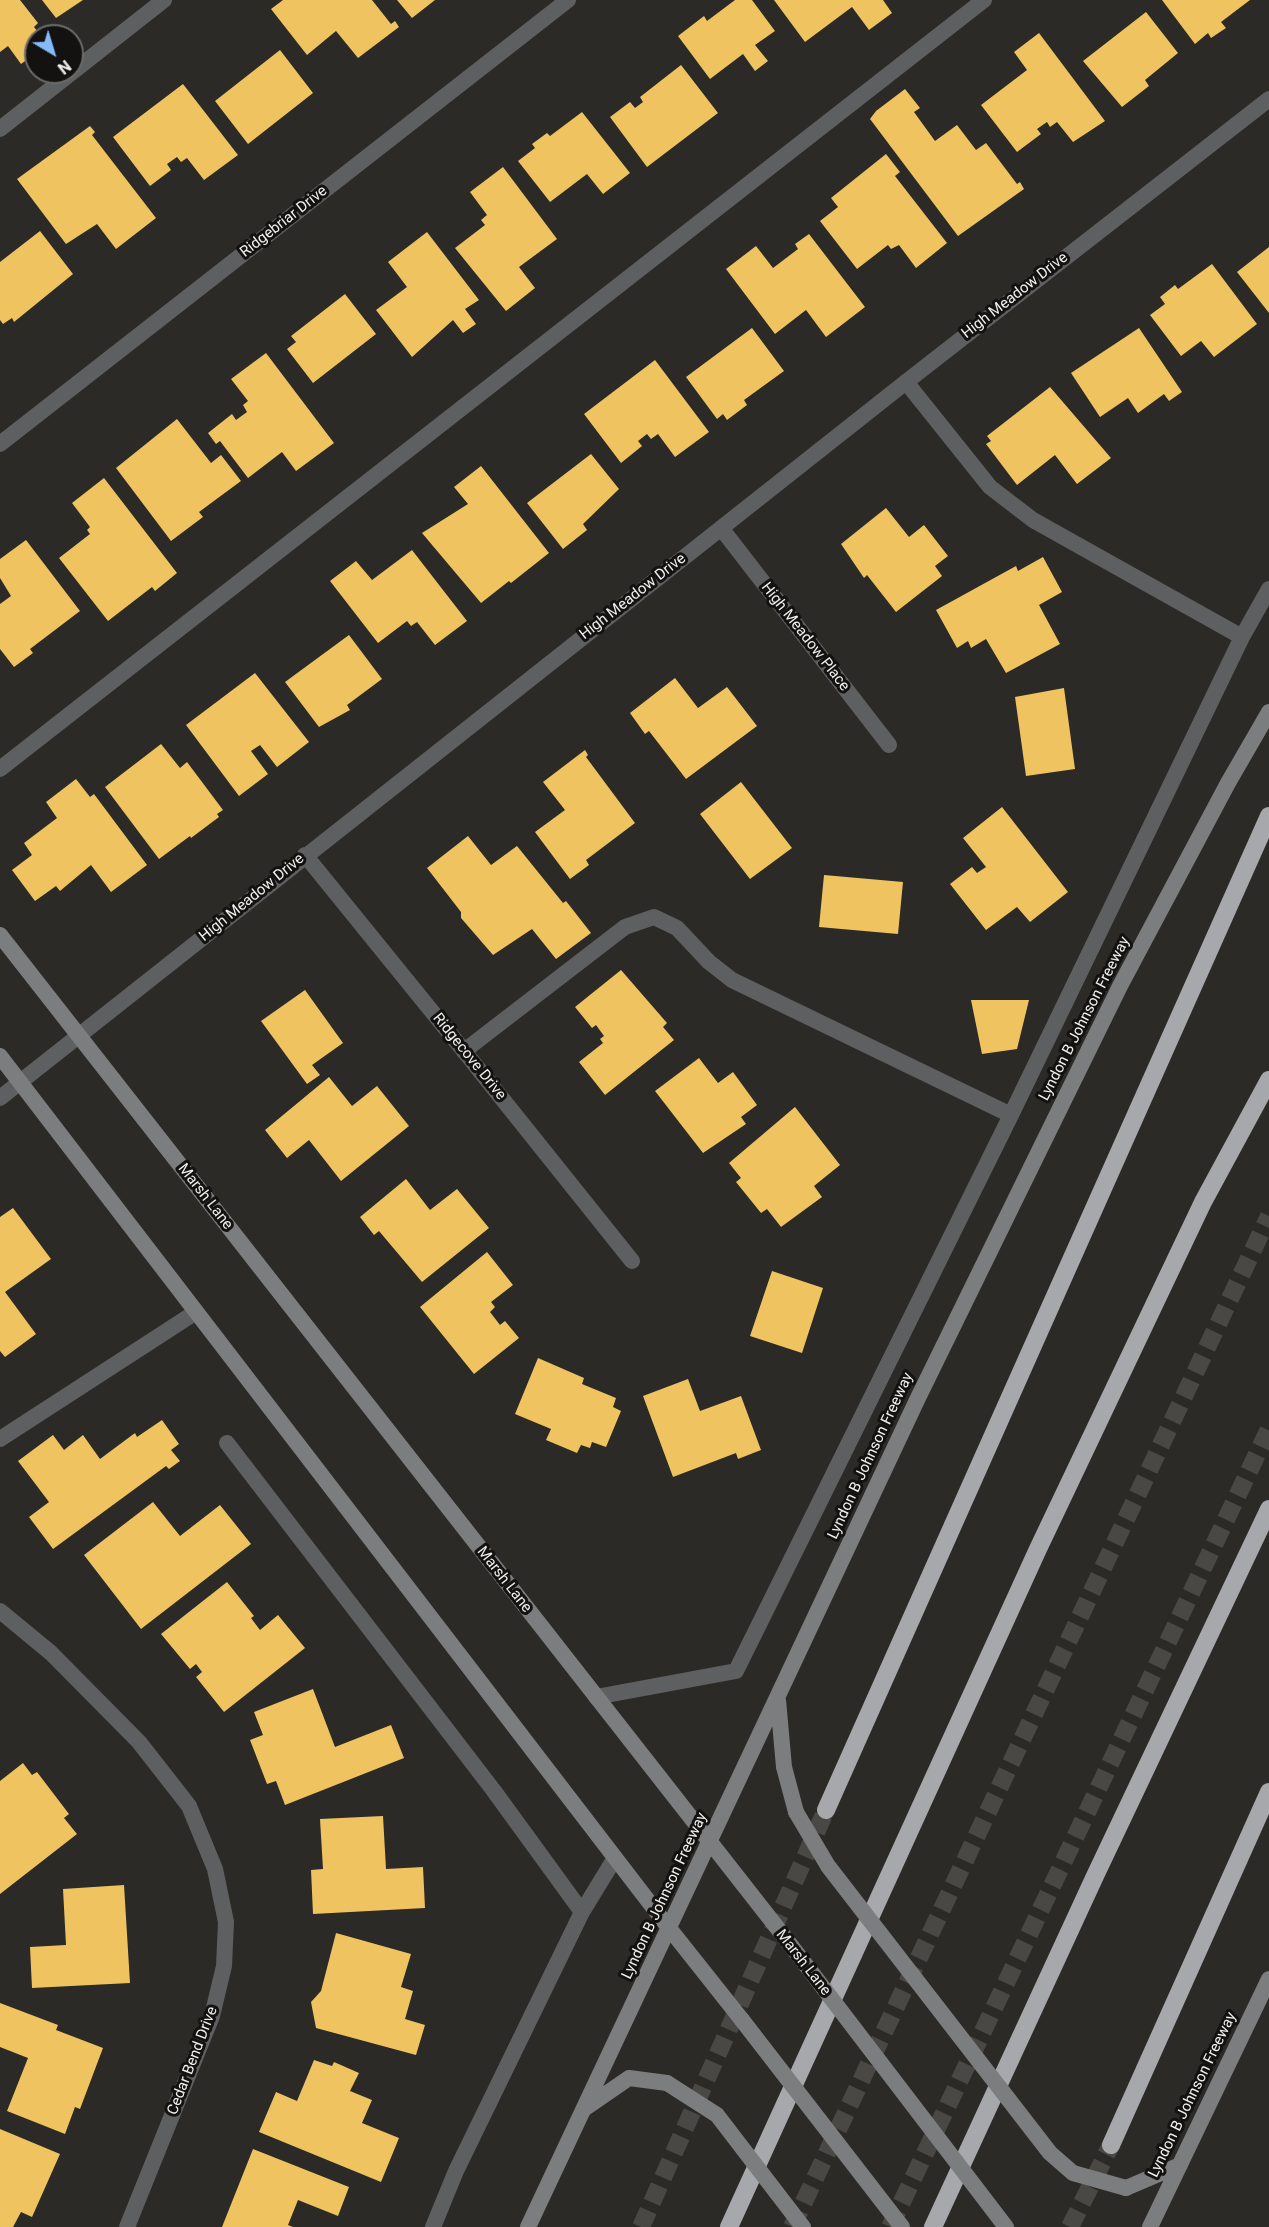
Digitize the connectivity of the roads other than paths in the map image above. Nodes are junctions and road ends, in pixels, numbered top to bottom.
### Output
1 (164, 0) edge
2 (568, 0) edge
3 (984, 0) edge
4 (1269, 99) edge
5 (0, 129) edge
6 (906, 382) junction
7 (0, 444) edge
8 (721, 528) junction
9 (1269, 589) edge
10 (1242, 637) junction
11 (1269, 712) edge
12 (890, 745) dead end
13 (0, 769) edge
14 (1269, 816) edge
15 (305, 855) junction
16 (0, 935) edge
17 (79, 1036) junction
18 (464, 1051) junction
19 (0, 1056) edge
20 (1269, 1080) edge
21 (21, 1082) junction
22 (0, 1098) edge
23 (1011, 1115) junction
24 (632, 1261) dead end
25 (196, 1312) junction
26 (0, 1439) edge
27 (227, 1443) dead end
28 (1269, 1509) edge
29 (0, 1611) edge
30 (596, 1697) junction
31 (778, 1700) junction
32 (1269, 1792) edge
33 (826, 1810) tunnel mouth
34 (709, 1843) junction
35 (615, 1858) junction
36 (582, 1912) junction
37 (669, 1929) junction
38 (1269, 1979) edge
39 (584, 2109) junction
40 (1111, 2145) tunnel mouth
41 (1179, 2165) junction
42 (127, 2227) edge
43 (433, 2227) edge
44 (528, 2227) edge
45 (729, 2227) edge
46 (803, 2227) edge
47 (902, 2227) edge
48 (933, 2227) edge
49 (1006, 2227) edge
50 (1150, 2227) edge

1 - 5 street
2 - 7 street, Ridgebriar Drive
3 - 13 street
4 - 6 street, High Meadow Drive
6 - 8 street, High Meadow Drive
6 - 10 street
8 - 12 street, High Meadow Place
8 - 15 street, High Meadow Drive
9 - 10 street
10 - 23 street
11 - 31 main road, Lyndon B Johnson Freeway
14 - 33 highway
15 - 17 street, High Meadow Drive
15 - 18 street, Ridgecove Drive
16 - 17 main road, Marsh Lane
17 - 21 street, High Meadow Drive
17 - 30 main road, Marsh Lane
18 - 23 street
18 - 24 street, Ridgecove Drive
19 - 21 main road
20 - 45 highway
21 - 22 street, High Meadow Drive
21 - 25 main road
23 - 30 street
25 - 26 street
25 - 35 main road
27 - 36 street
28 - 48 highway
29 - 42 street, Cedar Bend Drive
30 - 34 main road, Marsh Lane
31 - 34 main road, Lyndon B Johnson Freeway
31 - 41 main road, bridge
32 - 40 highway
34 - 37 main road, Lyndon B Johnson Freeway
34 - 49 main road, Marsh Lane, bridge
35 - 36 street
35 - 37 main road
36 - 43 street
37 - 39 main road, Lyndon B Johnson Freeway
37 - 47 main road, bridge
38 - 41 main road, Lyndon B Johnson Freeway
39 - 44 main road, Lyndon B Johnson Freeway
39 - 46 main road, bridge
41 - 50 main road, Lyndon B Johnson Freeway

